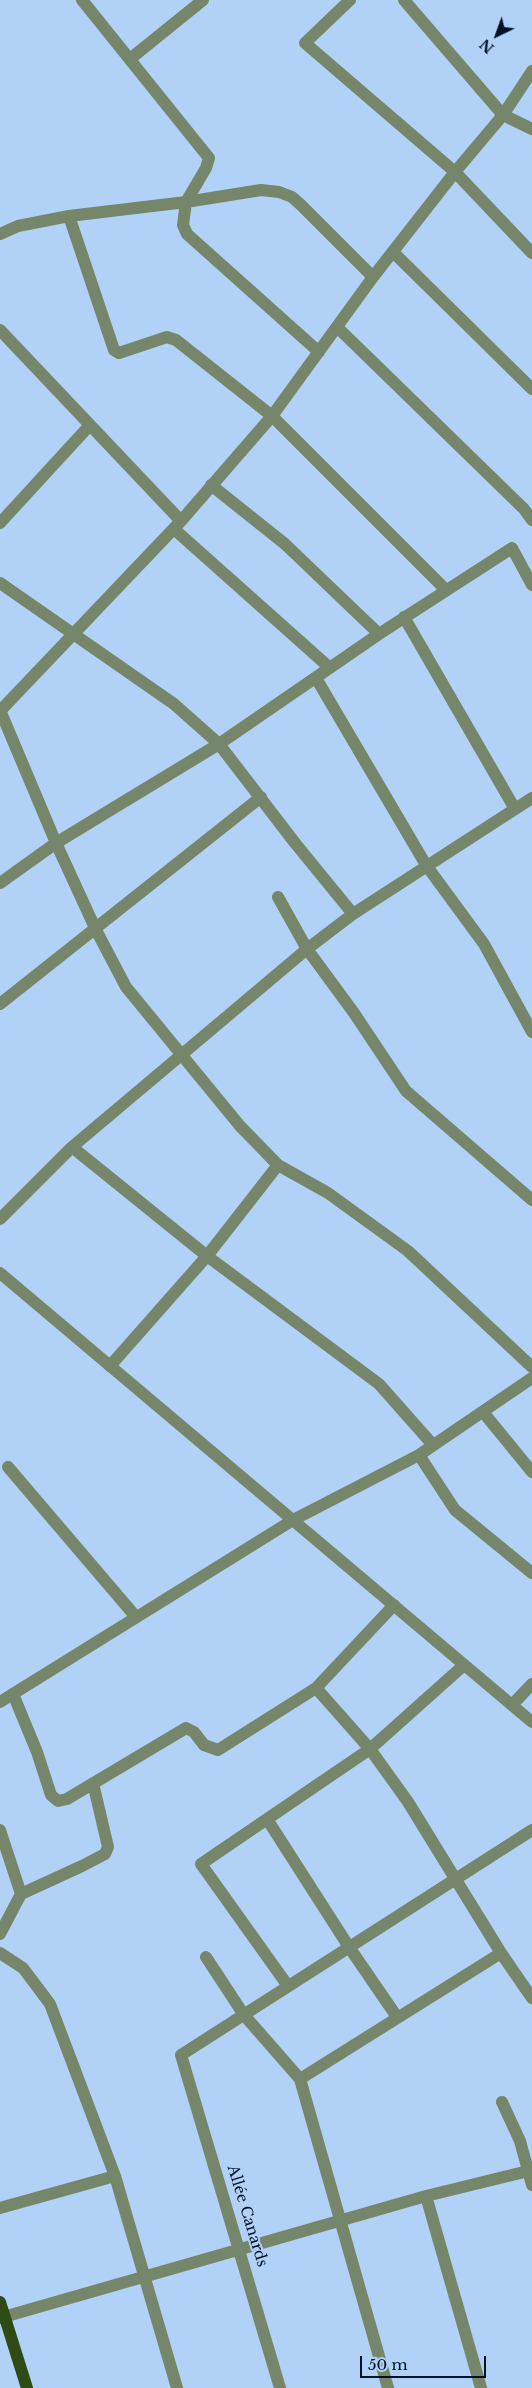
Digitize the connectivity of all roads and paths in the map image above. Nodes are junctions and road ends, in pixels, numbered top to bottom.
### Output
1 (82, 0) edge
2 (203, 0) edge
3 (350, 0) edge
4 (404, 0) edge
5 (130, 59) junction
6 (532, 71) edge
7 (503, 114) junction
8 (532, 129) edge
9 (455, 172) junction
10 (186, 202) junction
11 (69, 216) junction
12 (0, 234) edge
13 (393, 252) junction
14 (532, 253) edge
15 (373, 277) junction
16 (337, 327) junction
17 (0, 330) edge
18 (319, 352) junction
19 (532, 389) edge
20 (272, 416) junction
21 (90, 425) junction
22 (211, 485) junction
23 (3, 514) edge
24 (532, 520) edge
25 (178, 525) junction
26 (531, 580) edge
27 (0, 583) edge
28 (446, 590) junction
29 (404, 617) junction
30 (74, 634) junction
31 (379, 634) junction
32 (330, 668) junction
33 (316, 678) junction
34 (0, 710) edge
35 (219, 744) junction
36 (261, 797) junction
37 (532, 798) edge
38 (515, 809) junction
39 (56, 843) junction
40 (426, 865) junction
41 (0, 883) edge
42 (278, 897) dead end
43 (353, 914) junction
44 (96, 930) junction
45 (307, 949) junction
46 (0, 1004) edge
47 (532, 1032) edge
48 (182, 1053) junction
49 (72, 1147) junction
50 (278, 1166) junction
51 (532, 1200) edge
52 (0, 1219) edge
53 (207, 1256) junction
54 (0, 1273) edge
55 (110, 1366) junction
56 (532, 1367) edge
57 (532, 1378) edge
58 (482, 1412) junction
59 (433, 1446) junction
60 (419, 1455) junction
61 (8, 1467) dead end
62 (532, 1472) edge
63 (293, 1520) junction
64 (532, 1573) edge
65 (394, 1606) junction
66 (136, 1617) junction
67 (464, 1665) junction
68 (532, 1684) edge
69 (316, 1688) junction
70 (13, 1694) junction
71 (0, 1702) edge
72 (512, 1705) junction
73 (532, 1722) edge
74 (370, 1749) junction
75 (94, 1783) junction
76 (267, 1819) junction
77 (0, 1830) edge
78 (532, 1830) edge
79 (454, 1880) junction
80 (21, 1894) junction
81 (0, 1934) edge
82 (349, 1947) junction
83 (0, 1953) edge
84 (501, 1953) junction
85 (206, 1957) dead end
86 (288, 1986) junction
87 (532, 1998) edge
88 (244, 2015) junction
89 (397, 2017) junction
90 (300, 2079) junction
91 (502, 2102) dead end
92 (530, 2171) edge
93 (116, 2176) junction
94 (532, 2185) edge
95 (426, 2196) junction
96 (0, 2208) edge
97 (340, 2220) junction
98 (240, 2249) junction
99 (144, 2276) junction
100 (0, 2302) edge
101 (2, 2317) edge
102 (27, 2388) edge
103 (177, 2388) edge
104 (280, 2388) edge
105 (388, 2388) edge
106 (481, 2388) edge

1 - 5 street
2 - 5 street
3 - 9 street
4 - 7 street
5 - 10 street
6 - 7 street
7 - 8 street
7 - 9 street
9 - 13 street
9 - 14 street
10 - 11 street
10 - 15 street
10 - 18 street
11 - 12 street
11 - 20 street
13 - 15 street
13 - 19 street
15 - 16 street
16 - 18 street
16 - 24 street
17 - 21 street
18 - 20 street
20 - 22 street
20 - 28 street
21 - 23 street
21 - 25 street
22 - 25 street
22 - 31 street
25 - 30 street
25 - 32 street
26 - 28 street
27 - 30 street
28 - 29 street
29 - 31 street
29 - 38 street
30 - 34 street
30 - 35 street
31 - 32 street
32 - 33 street
33 - 35 street
33 - 40 street
34 - 39 street
35 - 36 street
35 - 39 street
36 - 43 street
36 - 44 street
37 - 38 street
38 - 40 street
39 - 41 street
39 - 44 street
40 - 43 street
40 - 47 street
42 - 45 street
43 - 45 street
44 - 46 street
44 - 48 street
45 - 48 street
45 - 51 street
48 - 49 street
48 - 50 street
49 - 52 street
49 - 53 street
50 - 53 street
50 - 56 street
53 - 55 street
53 - 59 street
54 - 55 street
55 - 63 street
57 - 58 street
58 - 59 street
58 - 62 street
59 - 60 street
60 - 63 street
60 - 64 street
61 - 66 street
63 - 65 street
63 - 66 street
65 - 67 street
65 - 69 street
66 - 70 street
67 - 72 street
67 - 74 street
68 - 72 street
69 - 74 street
69 - 75 street
70 - 71 street
70 - 75 street
72 - 73 street
74 - 76 street
74 - 79 street
75 - 80 street
76 - 82 street
76 - 86 street
77 - 80 street
78 - 79 street
79 - 82 street
79 - 84 street
80 - 81 street
82 - 86 street
82 - 89 street
83 - 93 street
84 - 87 street
84 - 89 street
85 - 88 street
86 - 88 street
88 - 90 street
88 - 98 street, Allée Canards
89 - 90 street
90 - 97 street
91 - 92 street
92 - 94 street
92 - 95 street
93 - 96 street
93 - 99 street
95 - 97 street
95 - 106 street
97 - 98 street
97 - 105 street
98 - 99 street
98 - 104 street, Allée Canards
99 - 101 street
99 - 103 street
100 - 101 main road
101 - 102 main road

